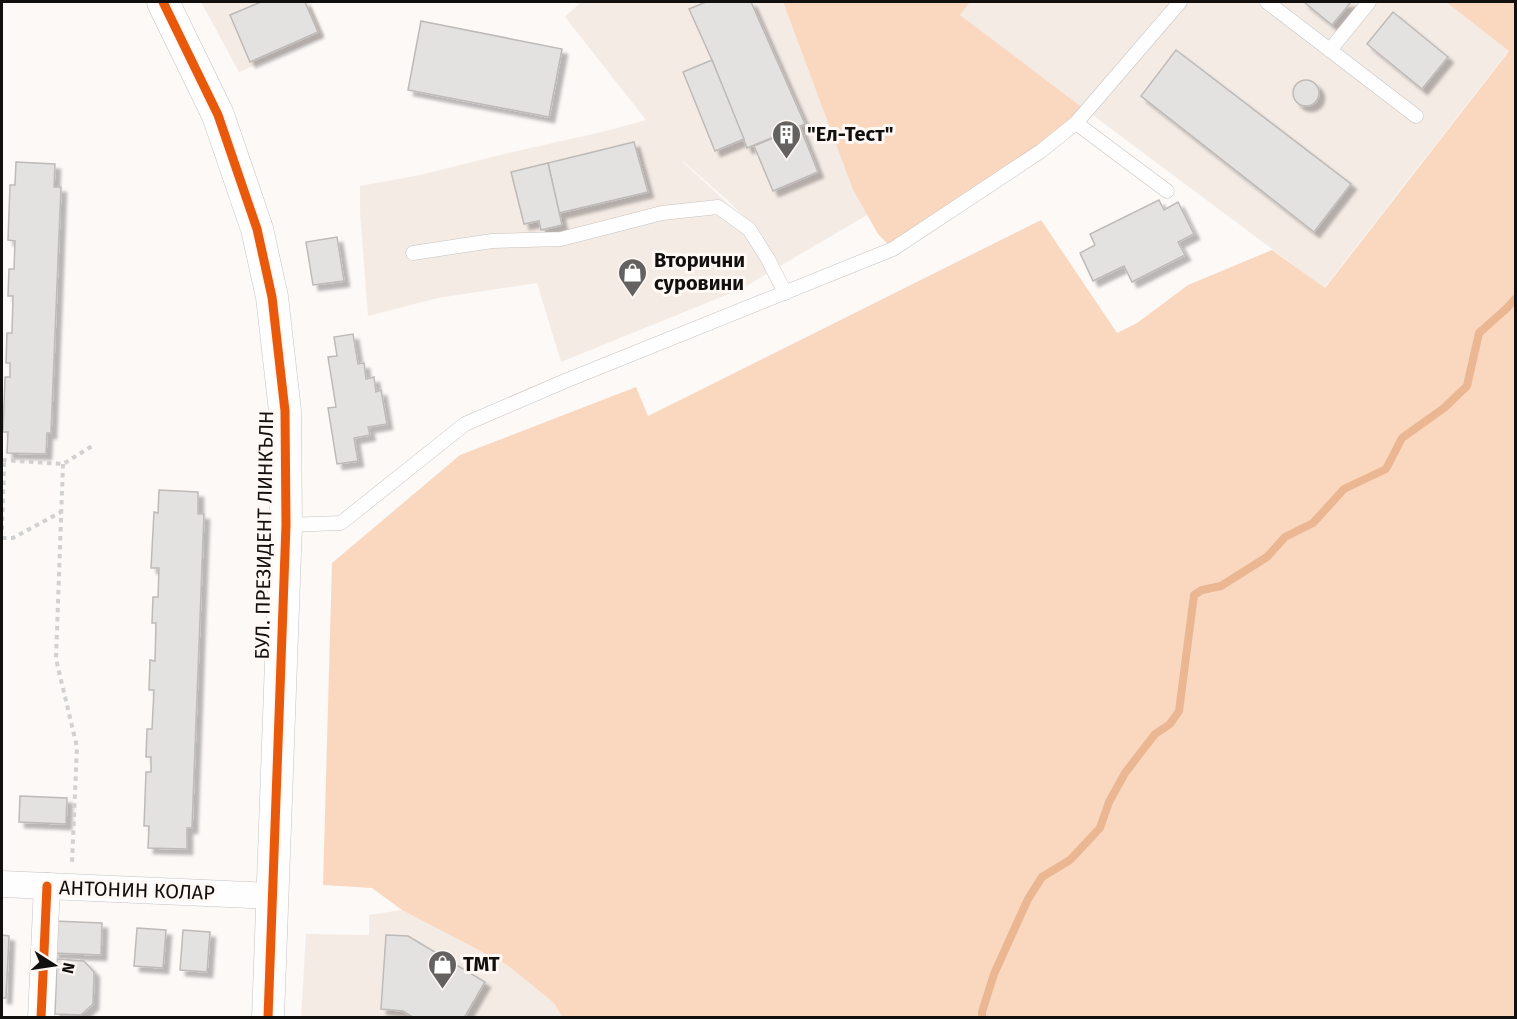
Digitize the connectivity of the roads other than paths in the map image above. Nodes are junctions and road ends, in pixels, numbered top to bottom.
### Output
1 (163, 2) edge
2 (1180, 2) edge
3 (1267, 2) edge
4 (1369, 2) edge
5 (1330, 50) junction
6 (1416, 116) dead end
7 (1076, 123) junction
8 (1167, 191) dead end
9 (413, 252) dead end
10 (786, 293) junction
11 (286, 525) junction
12 (2, 884) edge
13 (59, 887) junction
14 (272, 896) junction
15 (41, 1017) edge
16 (268, 1017) edge

1 - 11 street, БУЛ. ПРЕЗИДЕНТ ЛИНКЪЛН
2 - 7 lane
3 - 5 lane
4 - 5 lane
5 - 6 lane
7 - 8 lane
7 - 10 lane
9 - 10 lane
10 - 11 lane
11 - 14 street, БУЛ. ПРЕЗИДЕНТ ЛИНКЪЛН
12 - 13 street, АНТОНИН КОЛАР
13 - 14 street, АНТОНИН КОЛАР
13 - 15 street
14 - 16 street, БУЛ. ПРЕЗИДЕНТ ЛИНКЪЛН

